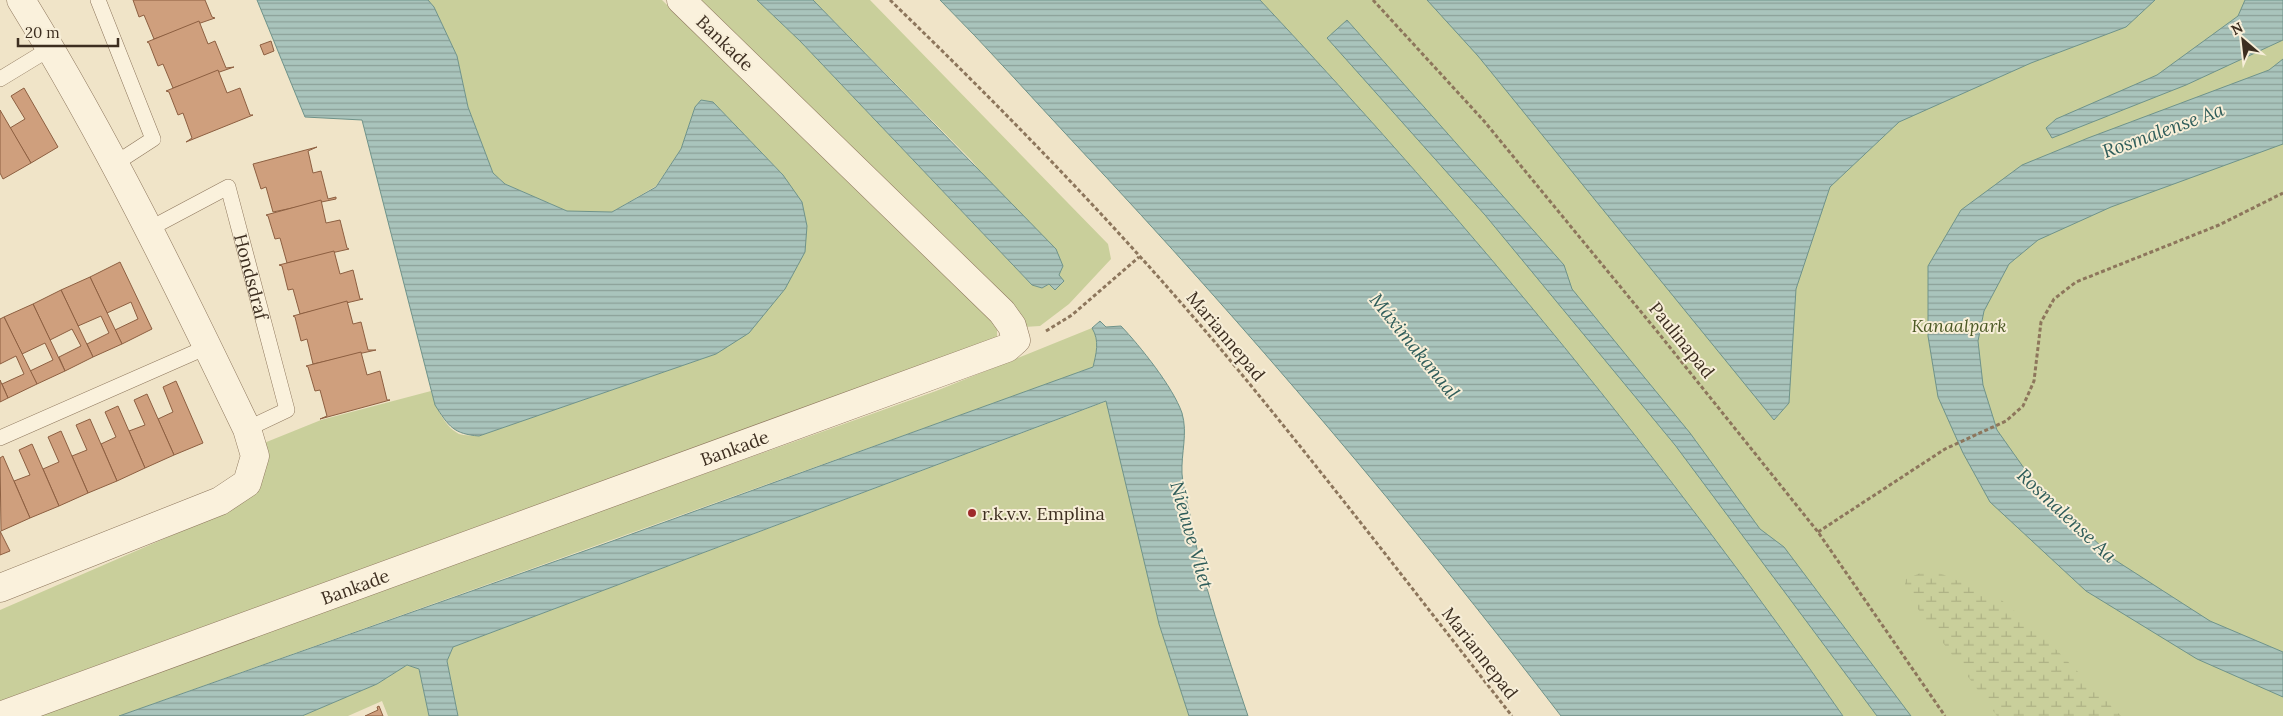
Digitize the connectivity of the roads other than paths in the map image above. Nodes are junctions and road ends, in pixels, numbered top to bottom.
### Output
1 (21, 0) edge
2 (98, 0) edge
3 (681, 0) edge
4 (51, 48) junction
5 (0, 79) edge
6 (116, 163) junction
7 (150, 229) junction
8 (208, 347) junction
9 (247, 429) junction
10 (0, 438) edge
11 (0, 588) edge
12 (0, 716) edge

1 - 4 street
2 - 6 lane
3 - 12 street, Bankade
4 - 5 lane
4 - 6 street
6 - 7 street
7 - 8 street
7 - 9 lane, Hondsdraf
8 - 9 street
8 - 10 lane
9 - 11 street

